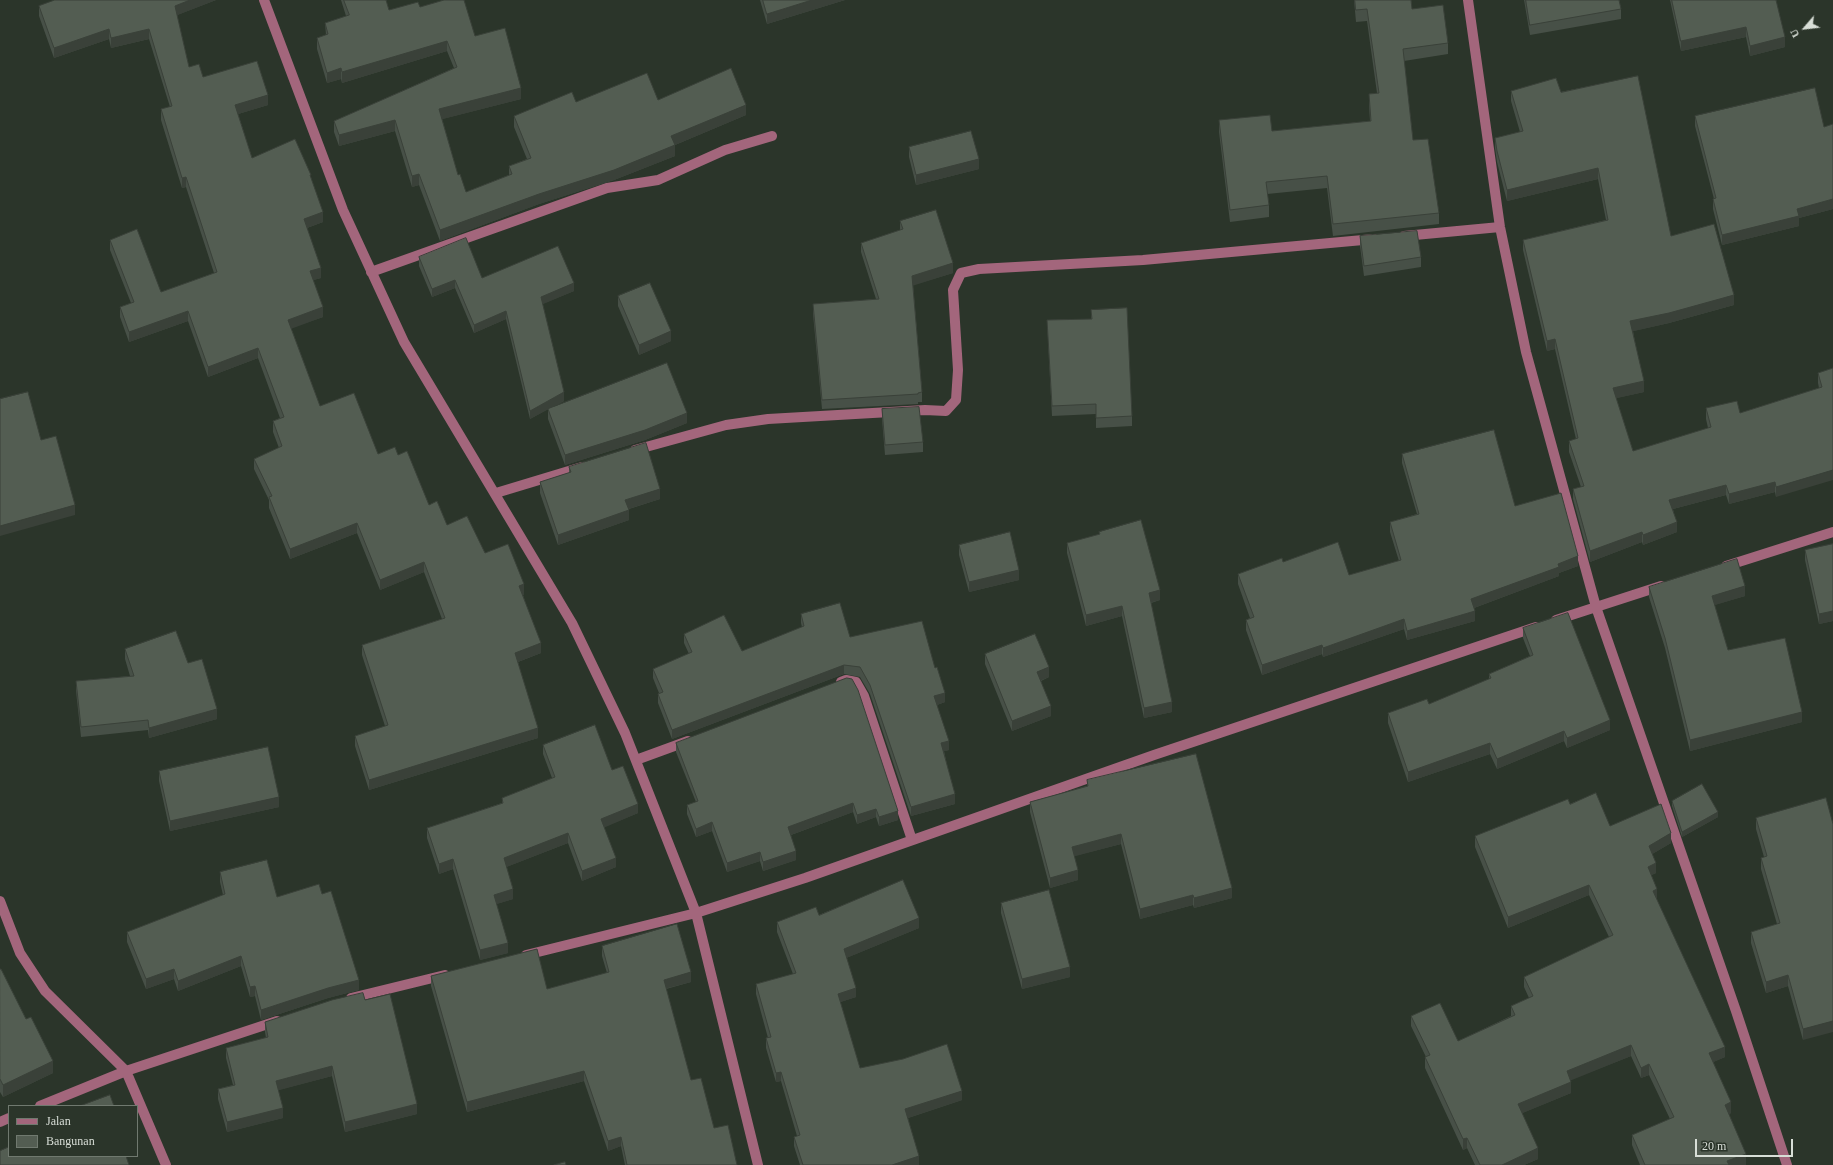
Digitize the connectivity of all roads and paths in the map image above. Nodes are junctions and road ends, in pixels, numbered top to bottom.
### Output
1 (264, 0) edge
2 (1468, 0) edge
3 (772, 136) dead end
4 (1500, 227) junction
5 (1397, 237) edge
6 (1381, 238) edge
7 (371, 272) junction
8 (629, 452) edge
9 (592, 464) edge
10 (496, 493) junction
11 (1833, 532) edge
12 (1714, 570) edge
13 (1670, 584) edge
14 (1596, 607) junction
15 (831, 685) edge
16 (694, 738) edge
17 (636, 760) junction
18 (912, 840) junction
19 (0, 901) edge
20 (696, 913) junction
21 (513, 958) edge
22 (452, 974) edge
23 (338, 1002) edge
24 (284, 1019) edge
25 (126, 1071) junction
26 (42, 1105) edge
27 (166, 1165) edge
28 (758, 1165) edge
29 (1787, 1165) edge

1 - 7 street
2 - 4 street
3 - 7 street
4 - 5 street
4 - 14 street
6 - 8 street
7 - 10 street
9 - 10 street
10 - 17 street
11 - 12 street
13 - 14 street
14 - 18 street
14 - 29 street
15 - 18 street
16 - 17 street
17 - 20 street
18 - 20 street
19 - 25 street
20 - 21 street
20 - 28 street
22 - 23 street
24 - 25 street
25 - 26 street
25 - 27 street

